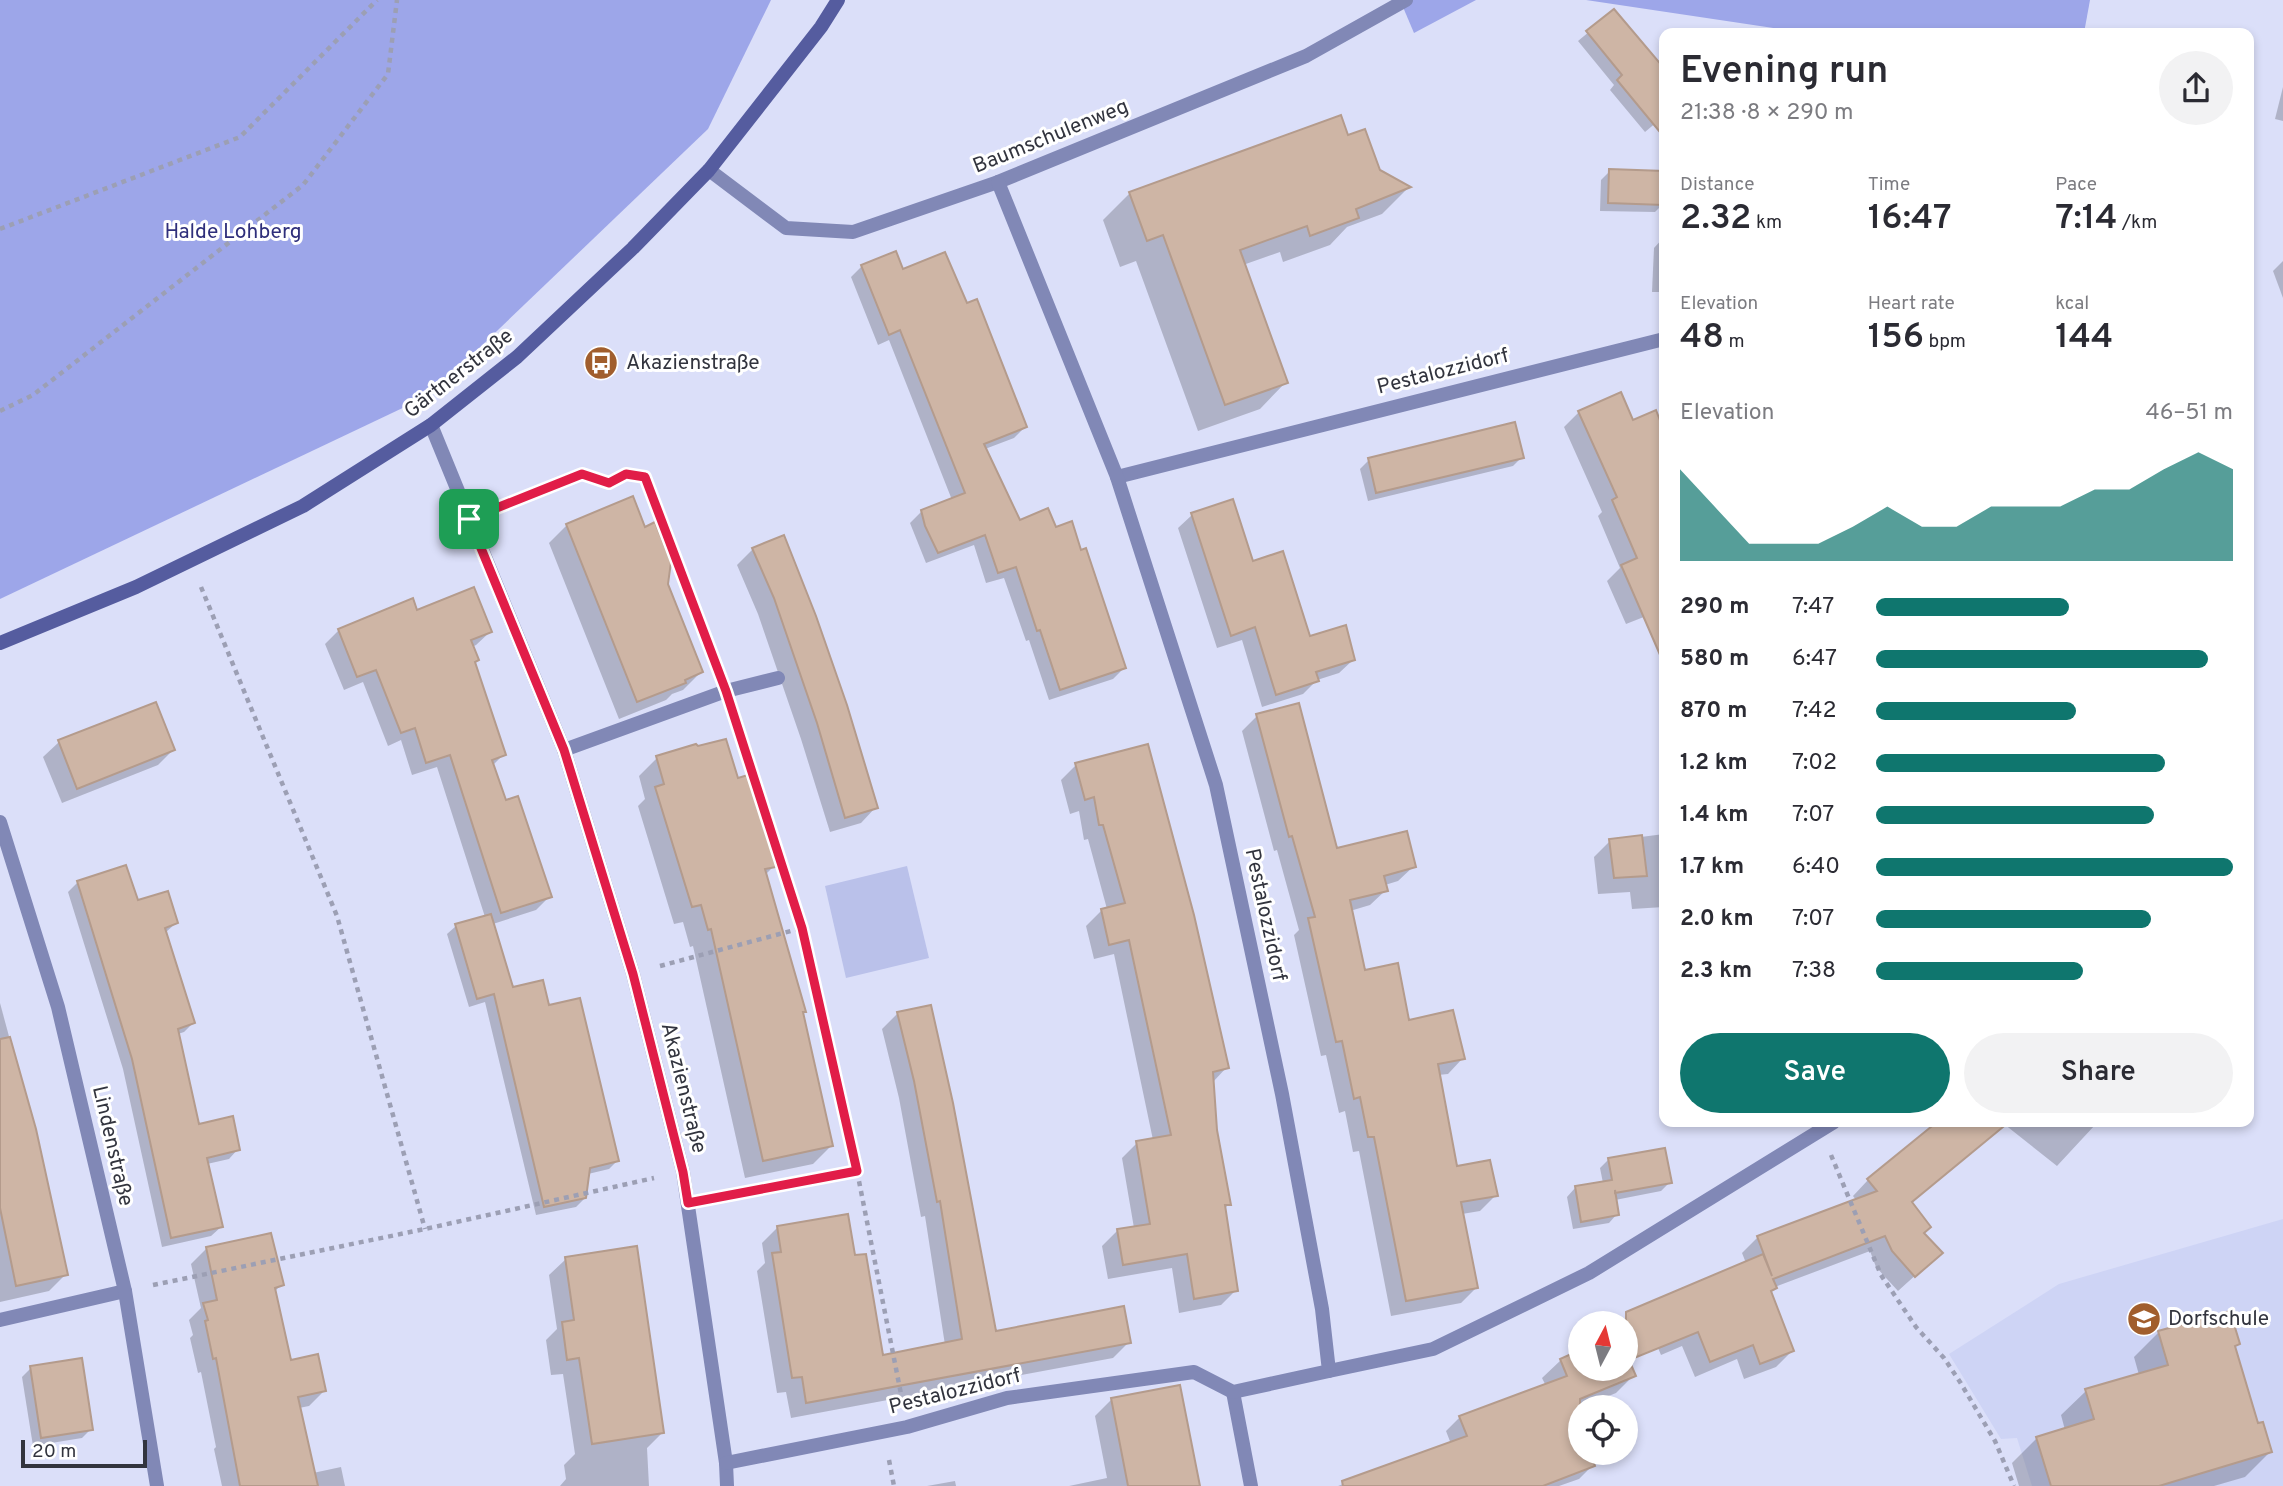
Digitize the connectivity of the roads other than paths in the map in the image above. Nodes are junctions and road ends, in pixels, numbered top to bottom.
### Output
1 (838, 0) edge
2 (1406, 0) edge
3 (709, 170) junction
4 (998, 182) junction
5 (1659, 344) edge
6 (431, 425) junction
7 (1117, 477) junction
8 (0, 643) edge
9 (778, 678) dead end
10 (564, 750) junction
11 (0, 822) edge
12 (1824, 1127) edge
13 (125, 1291) junction
14 (0, 1320) edge
15 (1329, 1371) junction
16 (1233, 1392) junction
17 (726, 1463) junction
18 (157, 1486) edge
19 (727, 1486) edge
20 (1251, 1486) edge

1 - 3 main road, Gärtnerstraße
2 - 4 street, Baumschulenweg
3 - 4 street, Baumschulenweg
3 - 6 main road, Gärtnerstraße
4 - 7 street, Pestalozzidorf
5 - 7 street, Pestalozzidorf
6 - 8 main road, Gärtnerstraße
6 - 10 street, Akazienstraße
7 - 15 street, Pestalozzidorf
9 - 10 street
10 - 17 street, Akazienstraße
11 - 13 street, Lindenstraße
12 - 15 street
13 - 14 street
13 - 18 street, Lindenstraße
15 - 16 street
16 - 17 street, Pestalozzidorf
16 - 20 street
17 - 19 street, Akazienstraße

